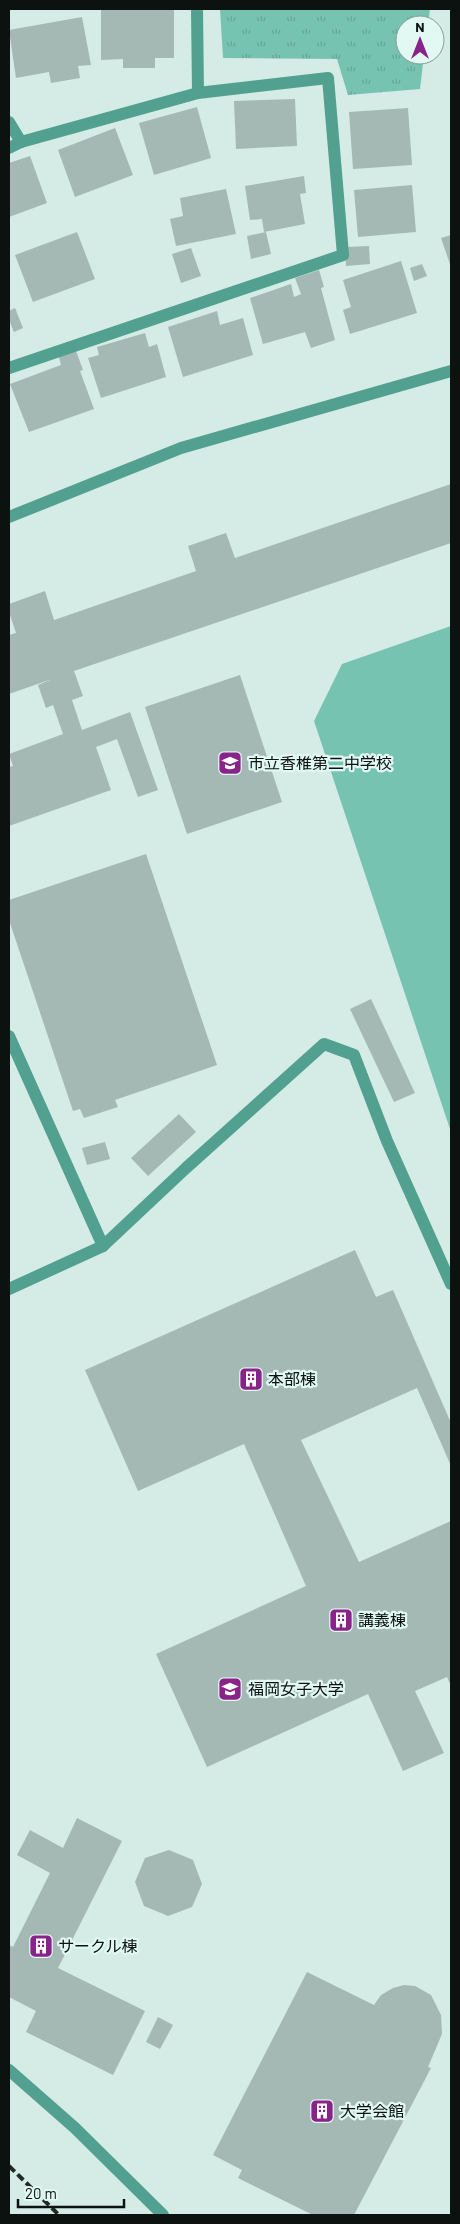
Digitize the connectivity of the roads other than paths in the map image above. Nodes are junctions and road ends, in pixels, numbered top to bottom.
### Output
1 (197, 9) edge
2 (198, 93) junction
3 (9, 122) edge
4 (22, 142) junction
5 (9, 148) edge
6 (9, 368) edge
7 (451, 372) edge
8 (9, 517) edge
9 (9, 1036) edge
10 (103, 1246) junction
11 (451, 1284) edge
12 (9, 1289) edge
13 (9, 2070) edge
14 (163, 2215) edge

1 - 2 street
2 - 4 street
2 - 6 street
3 - 4 street
4 - 5 street
7 - 8 street
9 - 10 street
10 - 11 street
10 - 12 street
13 - 14 street

